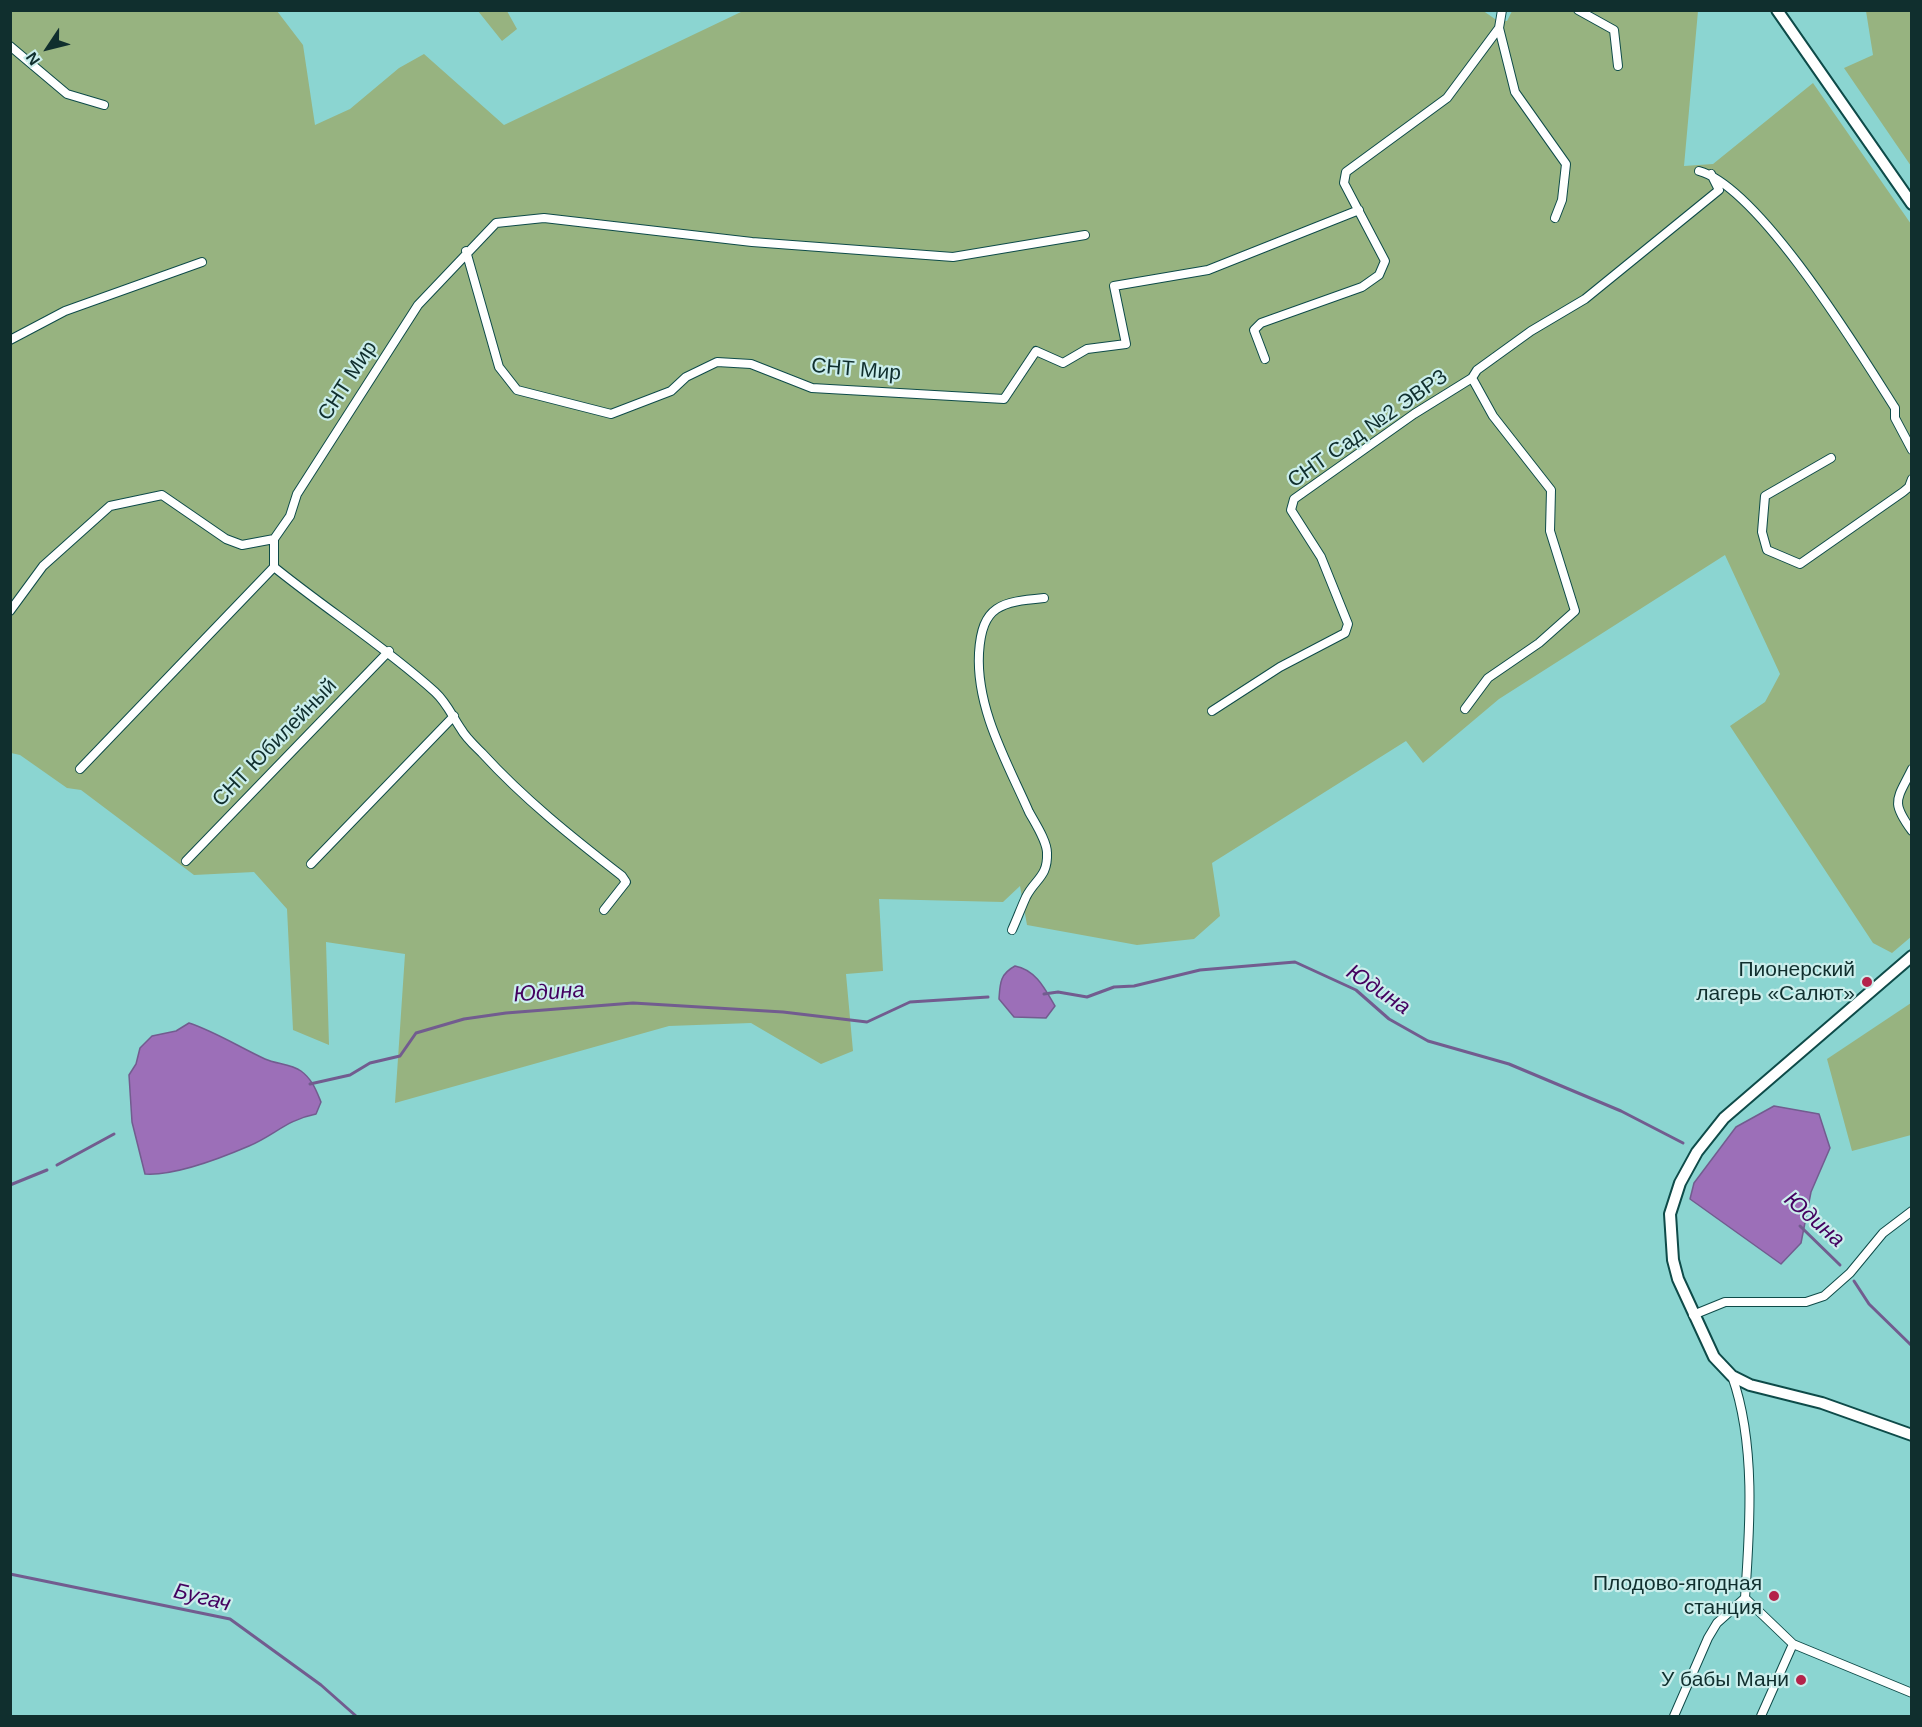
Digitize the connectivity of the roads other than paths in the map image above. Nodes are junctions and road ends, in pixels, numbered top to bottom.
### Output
1 (1502, 10) edge
2 (1578, 10) edge
3 (1777, 10) edge
4 (1499, 28) junction
5 (10, 46) edge
6 (1618, 66) dead end
7 (104, 105) dead end
8 (1699, 171) dead end
9 (1711, 174) junction
10 (1911, 204) edge
11 (1359, 210) junction
12 (1555, 218) dead end
13 (1085, 235) dead end
14 (466, 251) junction
15 (202, 262) dead end
16 (10, 340) edge
17 (1264, 359) dead end
18 (1472, 378) junction
19 (1911, 450) edge
20 (1831, 458) dead end
21 (1911, 479) edge
22 (274, 539) junction
23 (274, 567) junction
24 (1044, 598) dead end
25 (10, 611) edge
26 (389, 651) junction
27 (1465, 709) dead end
28 (1212, 711) dead end
29 (454, 716) junction
30 (80, 769) dead end
31 (1911, 769) edge
32 (1911, 831) edge
33 (186, 861) dead end
34 (311, 864) dead end
35 (604, 910) dead end
36 (1012, 930) dead end
37 (1911, 956) edge
38 (1911, 1210) edge
39 (1693, 1315) junction
40 (1732, 1376) junction
41 (1911, 1435) edge
42 (1745, 1598) junction
43 (1793, 1644) junction
44 (1911, 1693) edge
45 (1674, 1716) edge
46 (1761, 1716) edge

1 - 4 street
2 - 6 street
3 - 10 main road
4 - 11 street
4 - 12 street
5 - 7 street
8 - 9 street
9 - 18 street, СНТ Сад №2 ЭВРЗ
9 - 19 street
11 - 14 street, СНТ Мир
11 - 17 street
13 - 14 street, СНТ Мир
14 - 22 street, СНТ Мир
15 - 16 street
18 - 27 street, СНТ Сад №2 ЭВРЗ
18 - 28 street, СНТ Сад №2 ЭВРЗ
20 - 21 street
22 - 23 street
22 - 25 street
23 - 26 street
23 - 30 street
24 - 36 street
26 - 29 street
26 - 33 street, СНТ Юбилейный
29 - 34 street
29 - 35 street
31 - 32 street
37 - 39 main road
38 - 39 street
39 - 40 main road
40 - 41 main road
40 - 42 street
42 - 43 street
42 - 45 street
43 - 44 street
43 - 46 street

